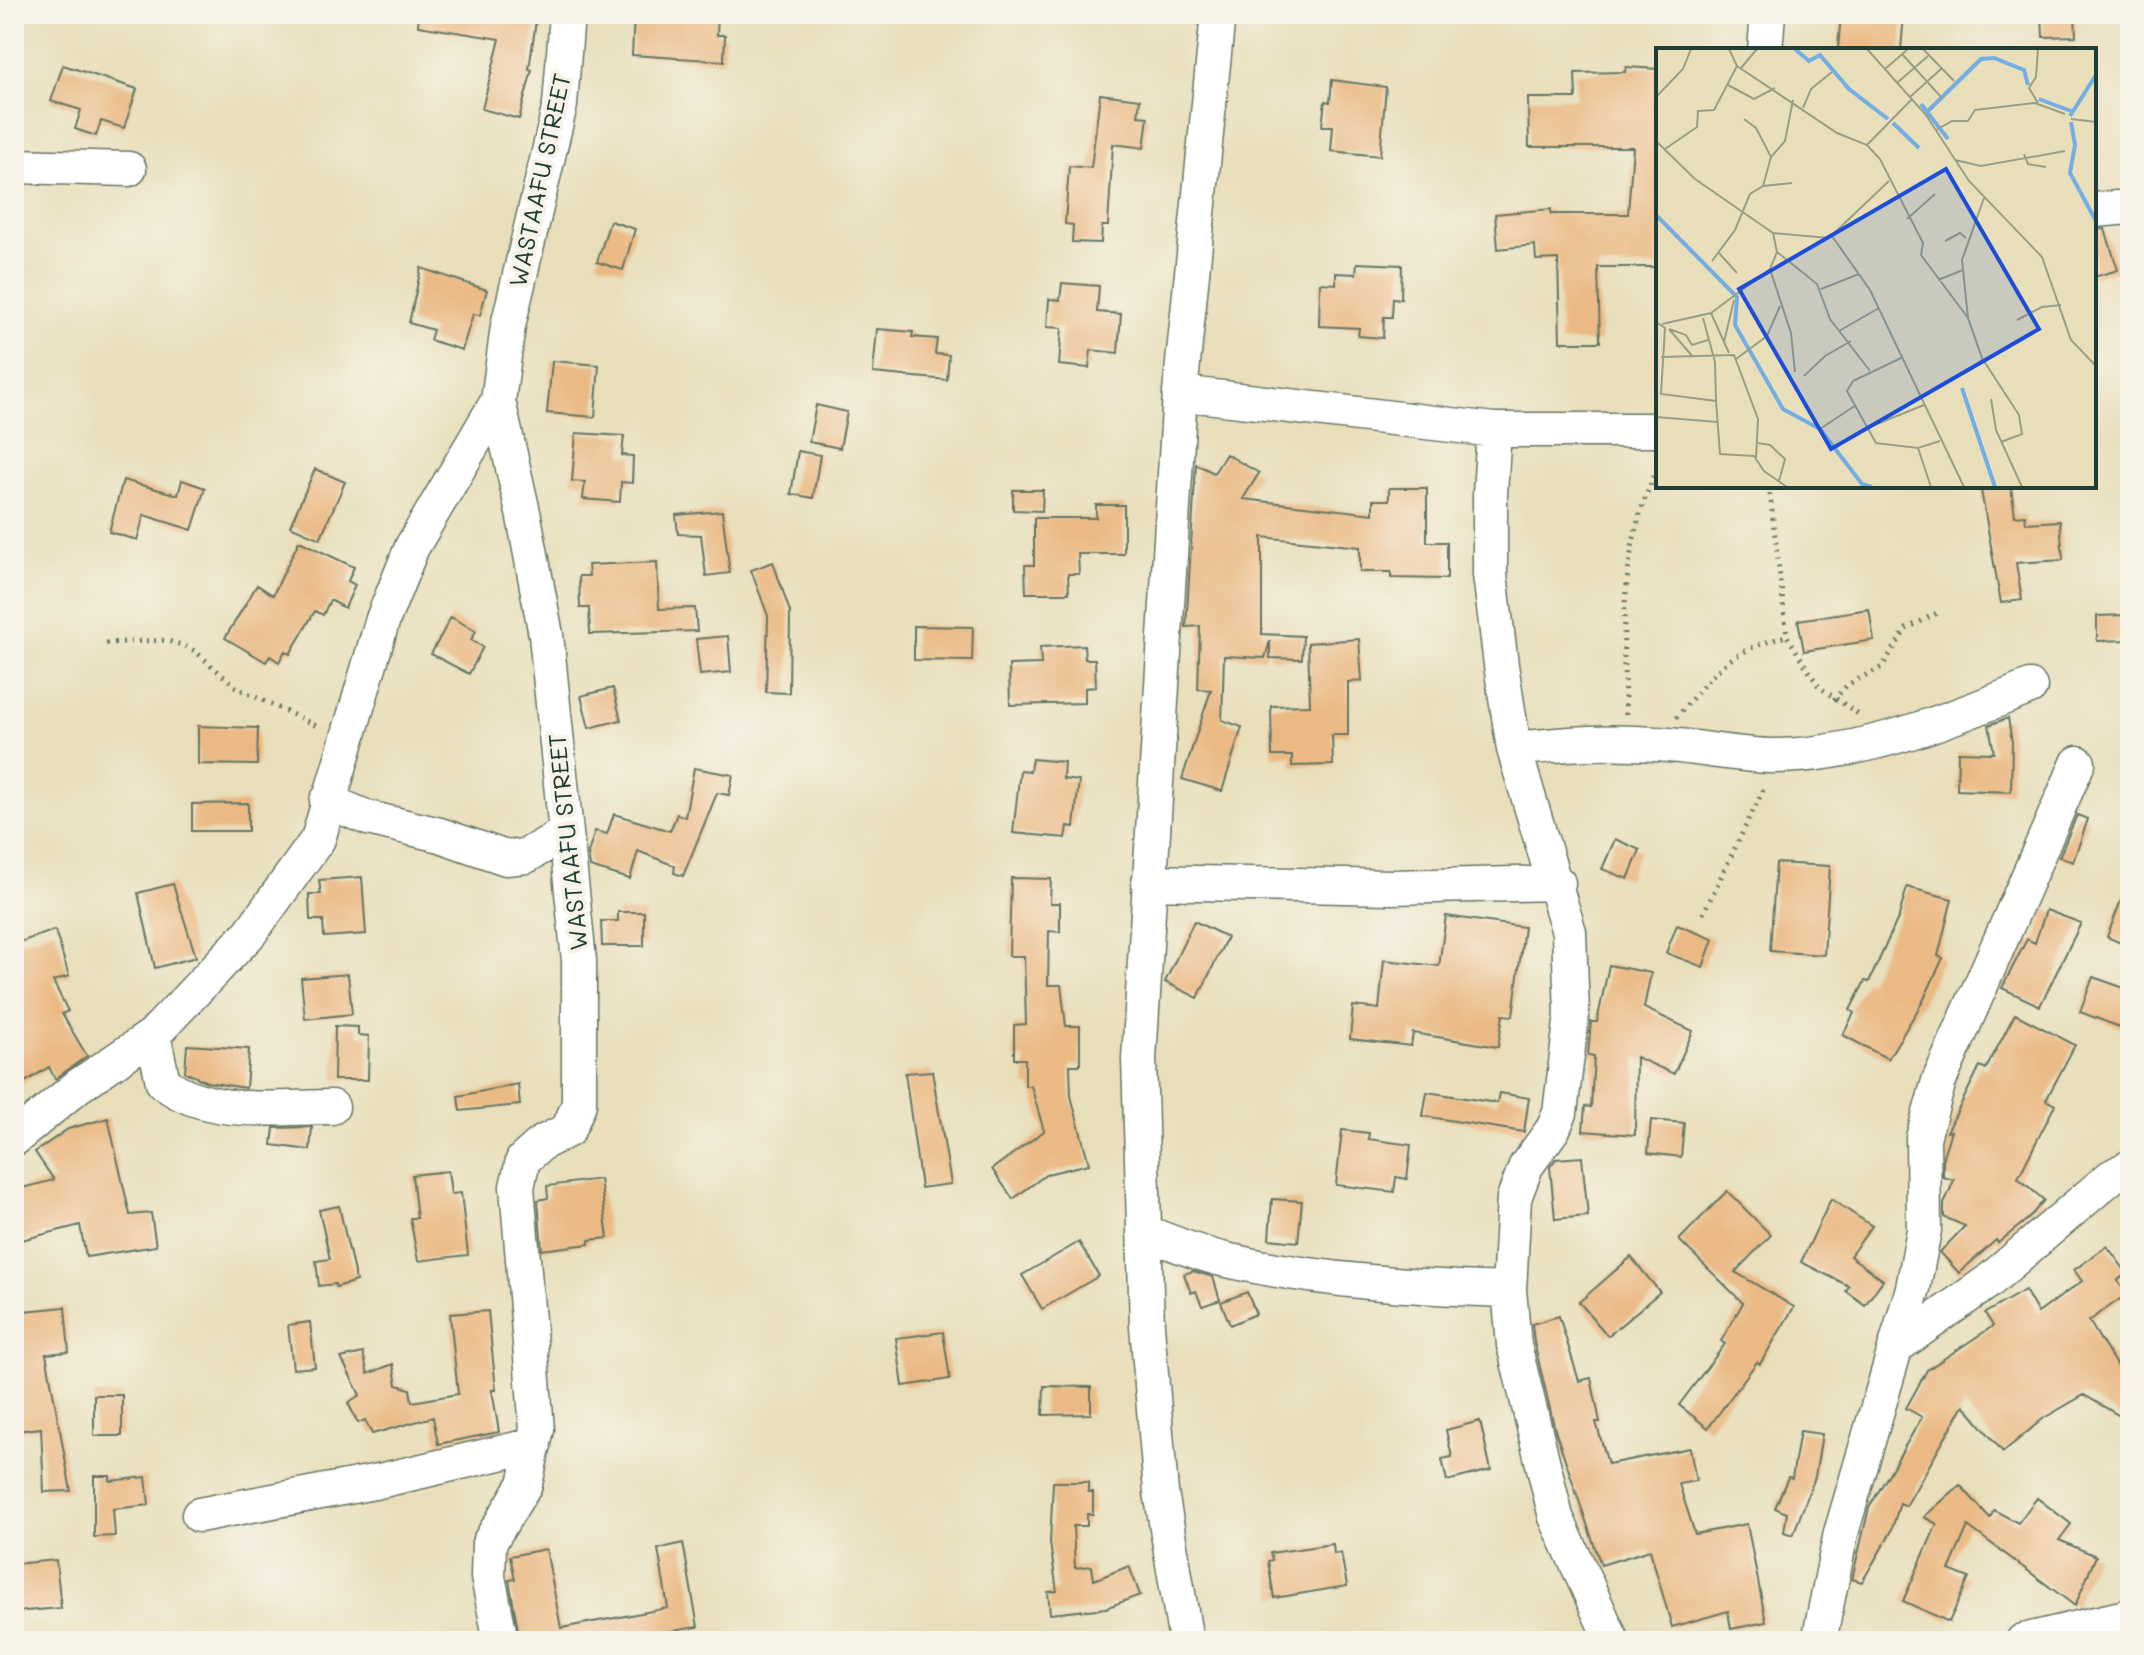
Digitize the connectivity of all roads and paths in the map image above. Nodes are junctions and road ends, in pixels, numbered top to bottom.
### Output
1 (567, 14) edge
2 (1218, 14) edge
3 (1768, 14) edge
4 (1765, 48) edge
5 (14, 166) edge
6 (129, 169) dead end
7 (2130, 207) edge
8 (2096, 210) edge
9 (1180, 393) junction
10 (498, 401) junction
11 (1494, 430) junction
12 (1656, 430) edge
13 (1656, 472) edge
14 (1769, 488) edge
15 (1941, 611) dead end
16 (1787, 636) junction
17 (106, 643) dead end
18 (2030, 687) dead end
19 (1834, 700) junction
20 (350, 730) junction
21 (1893, 736) junction
22 (1641, 744) junction
23 (1514, 749) junction
24 (1779, 756) junction
25 (2078, 763) dead end
26 (327, 801) junction
27 (566, 833) junction
28 (1149, 882) junction
29 (1558, 883) junction
30 (1703, 914) dead end
31 (153, 1035) junction
32 (332, 1107) dead end
33 (14, 1139) edge
34 (2130, 1167) edge
35 (1144, 1232) junction
36 (1509, 1290) junction
37 (1896, 1347) junction
38 (534, 1445) junction
39 (199, 1515) dead end
40 (2130, 1616) edge
41 (501, 1641) edge
42 (1186, 1641) edge
43 (1612, 1641) edge
44 (1819, 1641) edge
45 (2023, 1641) edge

1 - 10 street, WASTAAFU STREET
2 - 9 street
3 - 4 street
5 - 6 street
7 - 8 street
9 - 11 street
9 - 28 street
10 - 20 street
10 - 27 street, WASTAAFU STREET
11 - 12 street
11 - 23 street
13 - 22 path
14 - 16 path
15 - 19 path
16 - 19 path
16 - 22 path
17 - 20 path
18 - 21 street
19 - 21 path
20 - 26 street
21 - 24 street
22 - 23 street
22 - 24 street
23 - 29 street
24 - 30 path
25 - 37 street
26 - 27 street
26 - 31 street
27 - 38 street, WASTAAFU STREET
28 - 29 street
28 - 35 street
29 - 36 street
31 - 32 street
31 - 33 street
34 - 37 street
35 - 36 street
35 - 42 street
36 - 43 street
37 - 44 street
38 - 39 street
38 - 41 street, WASTAAFU STREET
40 - 45 street

